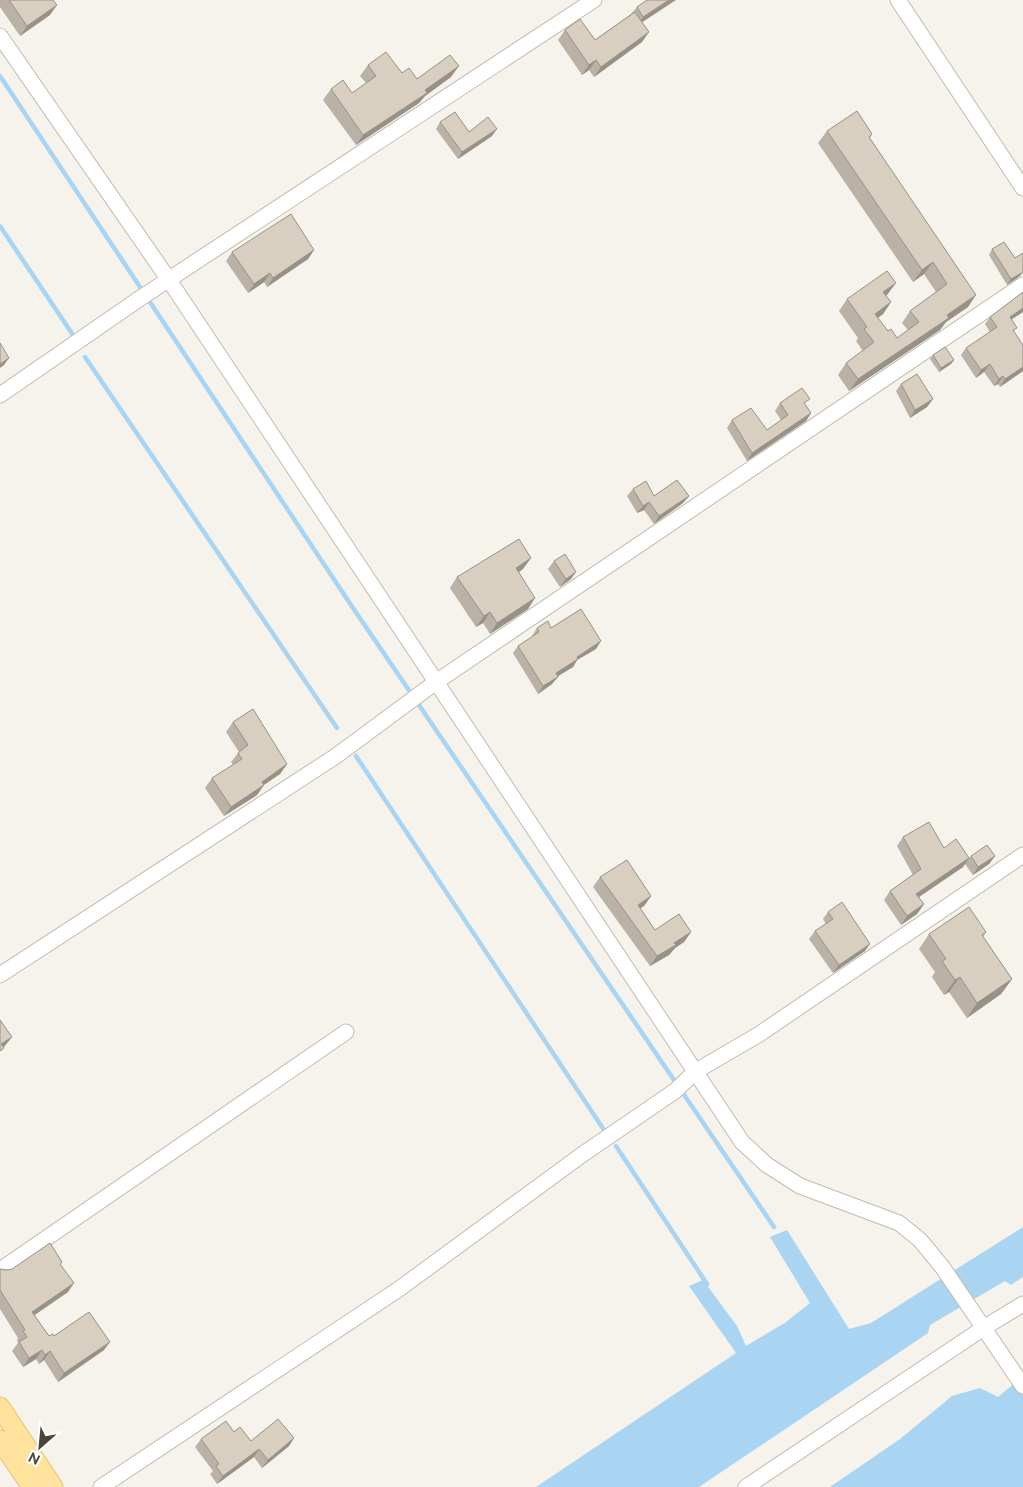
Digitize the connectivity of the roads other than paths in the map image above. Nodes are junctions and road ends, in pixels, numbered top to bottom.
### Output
1 (594, 0) edge
2 (898, 0) edge
3 (0, 36) edge
4 (1023, 188) edge
5 (165, 283) junction
6 (1023, 285) edge
7 (0, 395) edge
8 (436, 682) junction
9 (1023, 855) edge
10 (0, 975) edge
11 (346, 1032) dead end
12 (696, 1071) junction
13 (0, 1270) edge
14 (1023, 1304) edge
15 (985, 1326) junction
16 (1023, 1386) edge
17 (0, 1407) edge
18 (0, 1440) edge
19 (32, 1487) edge
20 (53, 1487) edge
21 (101, 1487) edge
22 (746, 1487) edge

1 - 5 street
2 - 4 street
3 - 5 street
5 - 7 street
5 - 8 street
6 - 8 street
8 - 10 street
8 - 12 street
9 - 12 street
11 - 13 street
12 - 15 street
12 - 21 street
14 - 15 street
15 - 16 street
15 - 22 street
17 - 20 main road
18 - 19 main road

